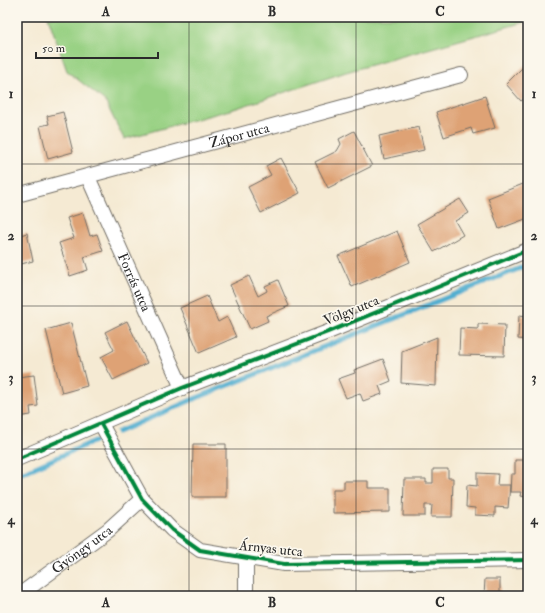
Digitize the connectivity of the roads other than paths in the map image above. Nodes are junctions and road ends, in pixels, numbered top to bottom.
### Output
1 (461, 76) dead end
2 (88, 177) junction
3 (17, 195) edge
4 (528, 250) edge
5 (182, 388) junction
6 (101, 424) junction
7 (17, 458) edge
8 (142, 499) junction
9 (246, 558) junction
10 (528, 560) edge
11 (18, 596) edge
12 (246, 596) edge

1 - 2 street, Zápor utca
2 - 3 street, Zápor utca
2 - 5 street, Forrás utca
4 - 5 street, Völgy utca
5 - 6 street
6 - 7 street
6 - 8 street, Árnyas utca
8 - 9 street, Árnyas utca
8 - 11 street, Gyöngy utca
9 - 10 street, Árnyas utca
9 - 12 street

